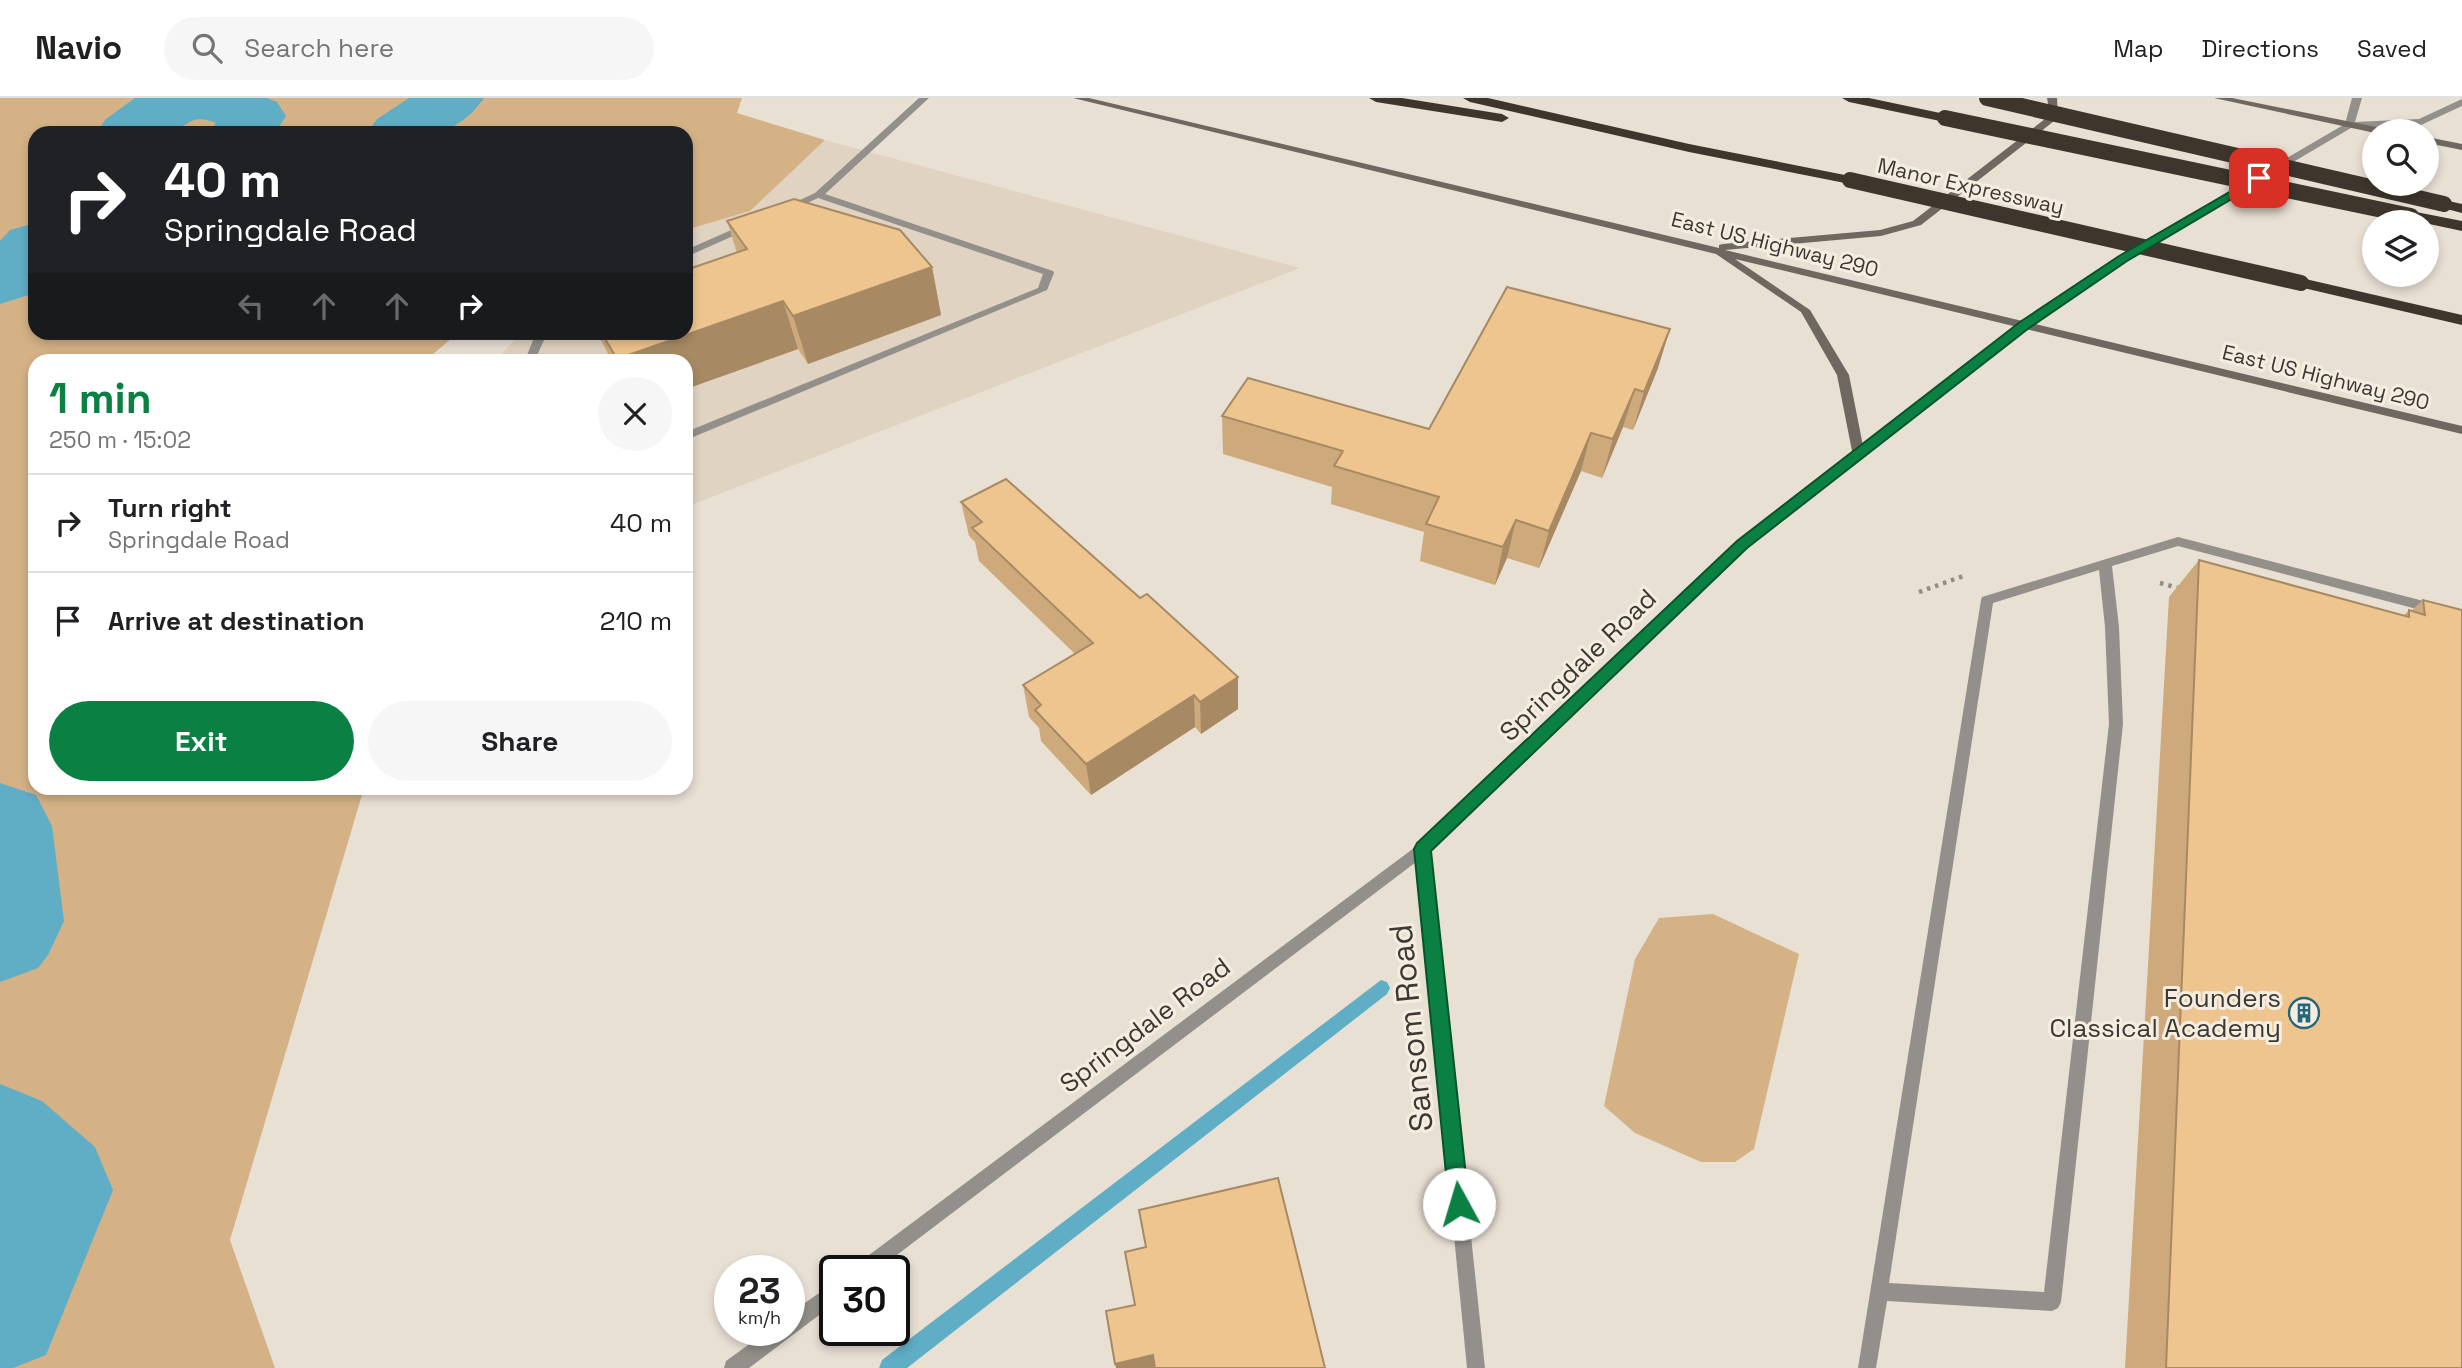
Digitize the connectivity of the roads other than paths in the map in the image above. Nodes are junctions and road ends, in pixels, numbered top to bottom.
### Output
1 (924, 98) edge
2 (1078, 98) edge
3 (1376, 98) edge
4 (1470, 98) edge
5 (1849, 98) edge
6 (1987, 98) edge
7 (2052, 98) edge
8 (2219, 98) edge
9 (2357, 98) edge
10 (2462, 102) edge
11 (2349, 125) junction
12 (2362, 127) edge
13 (2439, 142) edge
14 (2462, 147) edge
15 (1689, 148) junction
16 (818, 195) junction
17 (2462, 209) edge
18 (780, 212) edge
19 (755, 223) edge
20 (2462, 226) edge
21 (1711, 248) junction
22 (693, 251) edge
23 (2462, 320) edge
24 (2025, 325) junction
25 (2462, 430) edge
26 (693, 433) edge
27 (1859, 456) junction
28 (2105, 563) junction
29 (2462, 616) edge
30 (1423, 849) junction
31 (883, 1255) edge
32 (1879, 1291) junction
33 (762, 1346) edge
34 (733, 1368) edge
35 (1476, 1368) edge
36 (1867, 1368) edge

1 - 16 street
2 - 21 main road, East US Highway 290
3 - 15 highway
4 - 15 highway, Manor Expressway
5 - 20 highway, bridge
6 - 17 highway, bridge
7 - 21 main road
8 - 11 main road
9 - 11 street
10 - 11 street, Springdale Road
11 - 12 main road
11 - 24 street, Springdale Road
13 - 14 main road
15 - 23 highway, Manor Expressway, bridge
16 - 18 street
16 - 26 street
19 - 22 street
21 - 24 main road, East US Highway 290
21 - 27 main road
24 - 25 main road, East US Highway 290
24 - 27 street, Springdale Road
27 - 30 street, Springdale Road
28 - 29 street
28 - 32 street
28 - 32 street
30 - 31 street, Springdale Road
30 - 35 street, Sansom Road
32 - 36 street
33 - 34 street

